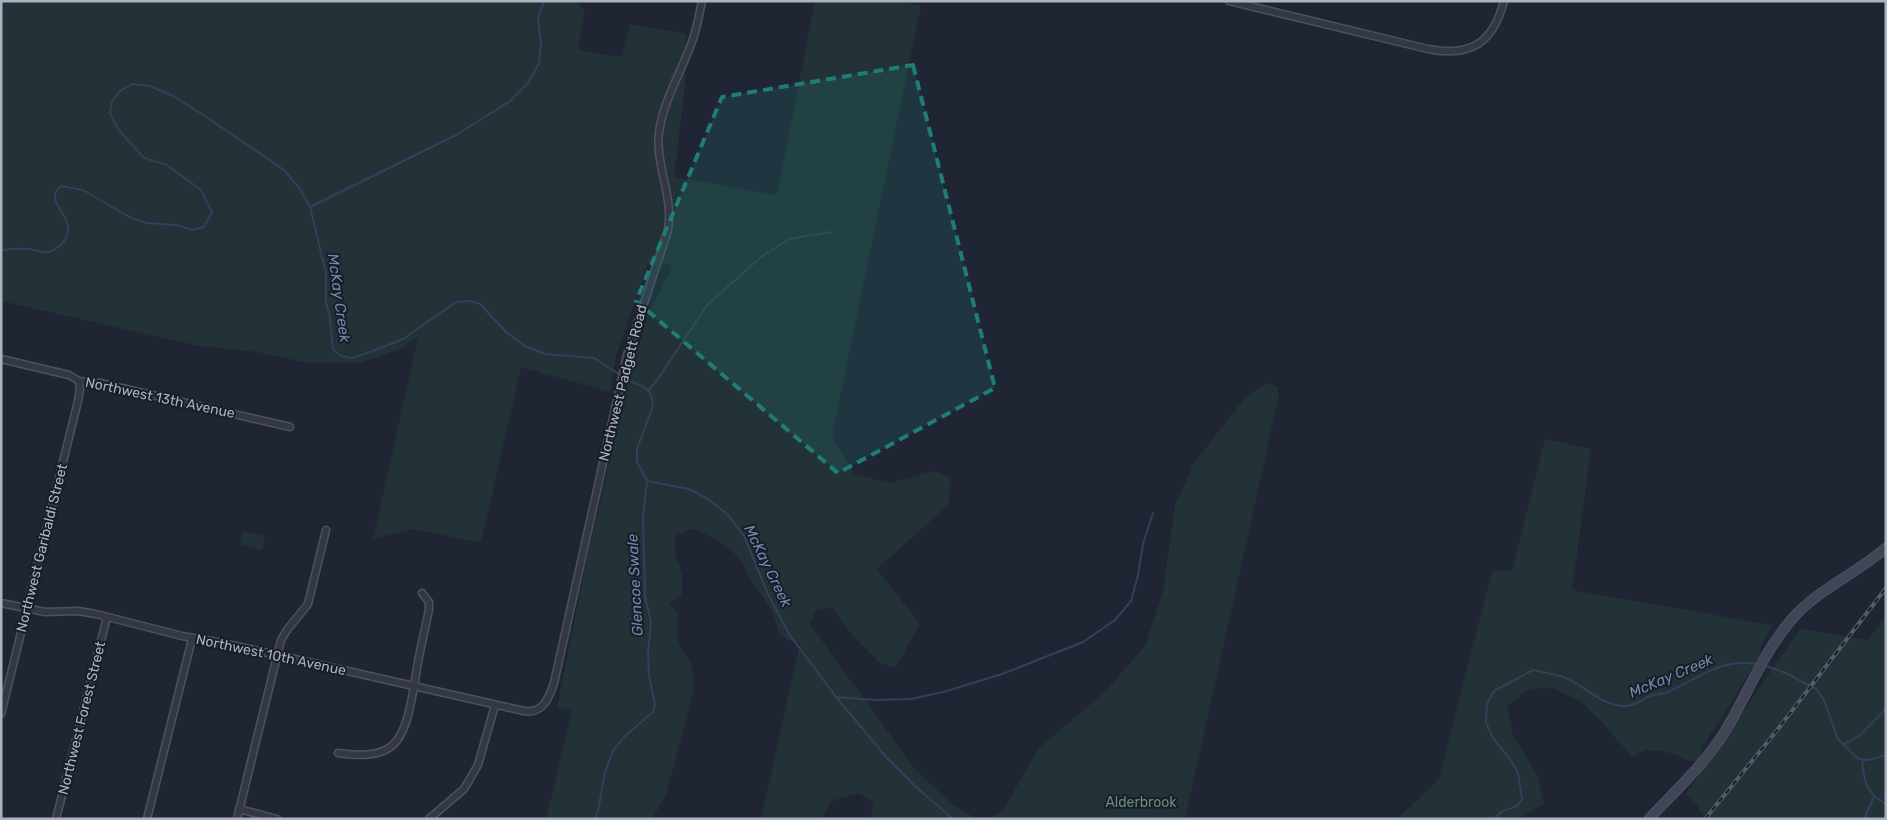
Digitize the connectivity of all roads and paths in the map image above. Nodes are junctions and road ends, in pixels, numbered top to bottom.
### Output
1 (702, 1) edge
2 (1230, 1) edge
3 (1504, 1) edge
4 (1, 359) edge
5 (79, 381) junction
6 (290, 427) dead end
7 (326, 530) dead end
8 (1886, 548) edge
9 (422, 593) dead end
10 (1, 603) edge
11 (27, 609) junction
12 (107, 617) junction
13 (192, 638) junction
14 (277, 655) junction
15 (5, 686) edge
16 (414, 686) junction
17 (495, 705) junction
18 (540, 708) joint
19 (1, 714) edge
20 (338, 753) dead end
21 (239, 809) junction
22 (56, 819) edge
23 (147, 819) edge
24 (237, 819) edge
25 (277, 819) edge
26 (429, 819) edge
27 (1649, 819) edge

1 - 18 street, Northwest Padgett Road
2 - 3 street
4 - 5 street, Northwest 13th Avenue
5 - 6 street, Northwest 13th Avenue
5 - 11 street, Northwest Garibaldi Street
7 - 14 street
8 - 27 street
9 - 16 street
10 - 11 street, Northwest 10th Avenue
11 - 12 street, Northwest 10th Avenue
11 - 15 street, Northwest Garibaldi Street
12 - 13 street, Northwest 10th Avenue
12 - 22 street, Northwest Forest Street
13 - 14 street, Northwest 10th Avenue
13 - 23 street
14 - 16 street, Northwest 10th Avenue
14 - 21 street
15 - 19 street, Northwest Garibaldi Street
16 - 17 street, Northwest 10th Avenue
16 - 20 street
17 - 18 street, Northwest 10th Avenue
17 - 26 street
21 - 24 street
21 - 25 street

